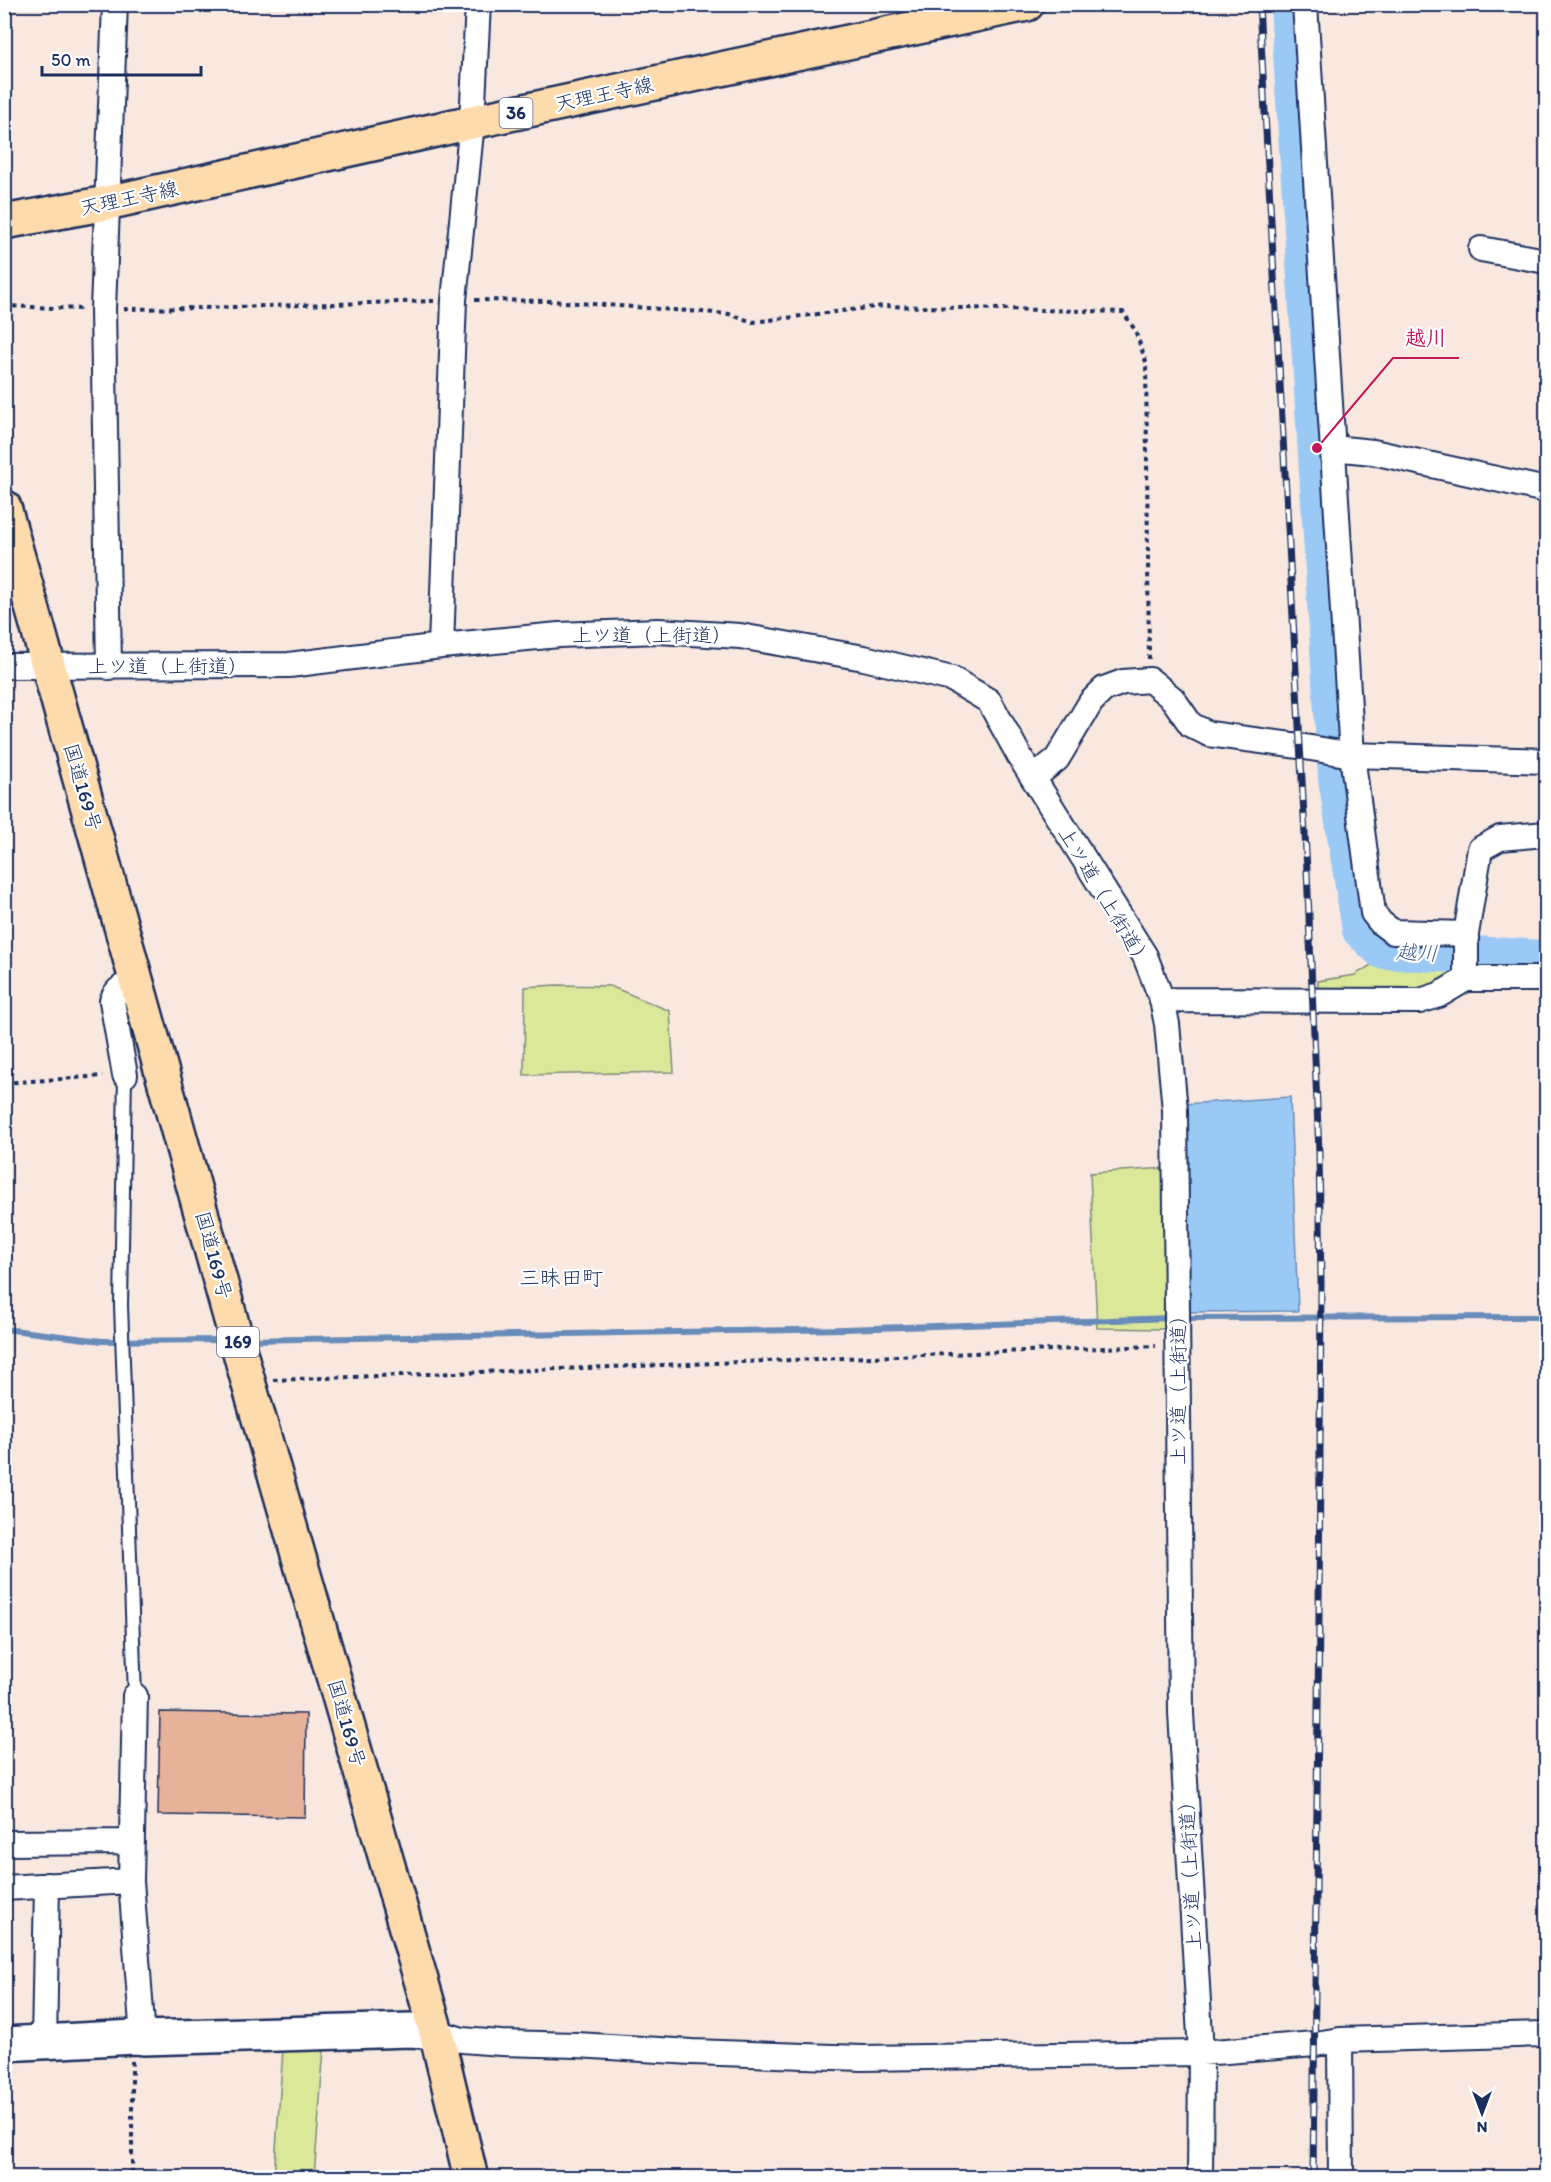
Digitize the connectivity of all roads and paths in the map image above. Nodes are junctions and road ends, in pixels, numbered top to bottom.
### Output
1 (115, 4) edge
2 (478, 4) edge
3 (1027, 4) edge
4 (1305, 4) edge
5 (472, 122) junction
6 (107, 203) junction
7 (4, 222) edge
8 (1481, 249) dead end
9 (1546, 261) edge
10 (454, 300) junction
11 (4, 306) edge
12 (103, 309) junction
13 (1332, 448) junction
14 (1546, 490) edge
15 (4, 507) edge
16 (441, 646) junction
17 (4, 666) edge
18 (49, 667) junction
19 (109, 667) junction
20 (1149, 680) junction
21 (1352, 755) junction
22 (1546, 760) edge
23 (1033, 778) junction
24 (1546, 834) edge
25 (1466, 934) junction
26 (1466, 979) junction
27 (1546, 979) edge
28 (138, 981) junction
29 (1162, 1000) junction
30 (125, 1075) junction
31 (4, 1083) edge
32 (1178, 1345) junction
33 (248, 1381) junction
34 (135, 1696) joint
35 (132, 1842) junction
36 (4, 1843) edge
37 (131, 1881) junction
38 (46, 1885) junction
39 (4, 1888) edge
40 (436, 2032) junction
41 (1546, 2034) edge
42 (139, 2038) junction
43 (1340, 2040) junction
44 (44, 2043) junction
45 (4, 2044) edge
46 (1201, 2054) junction
47 (132, 2178) edge
48 (471, 2178) edge
49 (1200, 2178) edge
50 (1341, 2178) edge

1 - 6 street
2 - 5 street
3 - 5 main road, 天理王寺線 / 36
4 - 13 street
5 - 6 main road, 天理王寺線 / 36
5 - 10 street
6 - 7 main road, 天理王寺線 / 36
6 - 12 street
8 - 9 street
10 - 12 path
10 - 16 street
10 - 20 path
11 - 12 path
12 - 19 street
13 - 14 street
13 - 21 street
15 - 18 main road, 国道169号 / 169
16 - 19 street, 上ツ道（上街道）
16 - 23 street, 上ツ道（上街道）
17 - 18 street, 上ツ道（上街道）
18 - 19 street, 上ツ道（上街道）
18 - 28 main road, 国道169号 / 169
20 - 21 street
20 - 23 street
21 - 22 street
21 - 25 street
23 - 29 street, 上ツ道（上街道）
24 - 25 street
25 - 26 street
26 - 27 street
26 - 29 street
28 - 30 street
28 - 33 main road, 国道169号 / 169
29 - 32 street, 上ツ道（上街道）
30 - 31 path
30 - 34 lane
32 - 33 path
32 - 46 street, 上ツ道（上街道）
33 - 40 main road, 国道169号 / 169
34 - 35 street
35 - 36 street
35 - 37 street
37 - 38 street
37 - 42 street
38 - 39 street
38 - 44 street
40 - 42 street
40 - 46 street
40 - 48 main road, 国道169号 / 169
41 - 43 street
42 - 44 street
42 - 47 path
43 - 46 street
43 - 50 street
44 - 45 street
46 - 49 street, 上ツ道（上街道）

